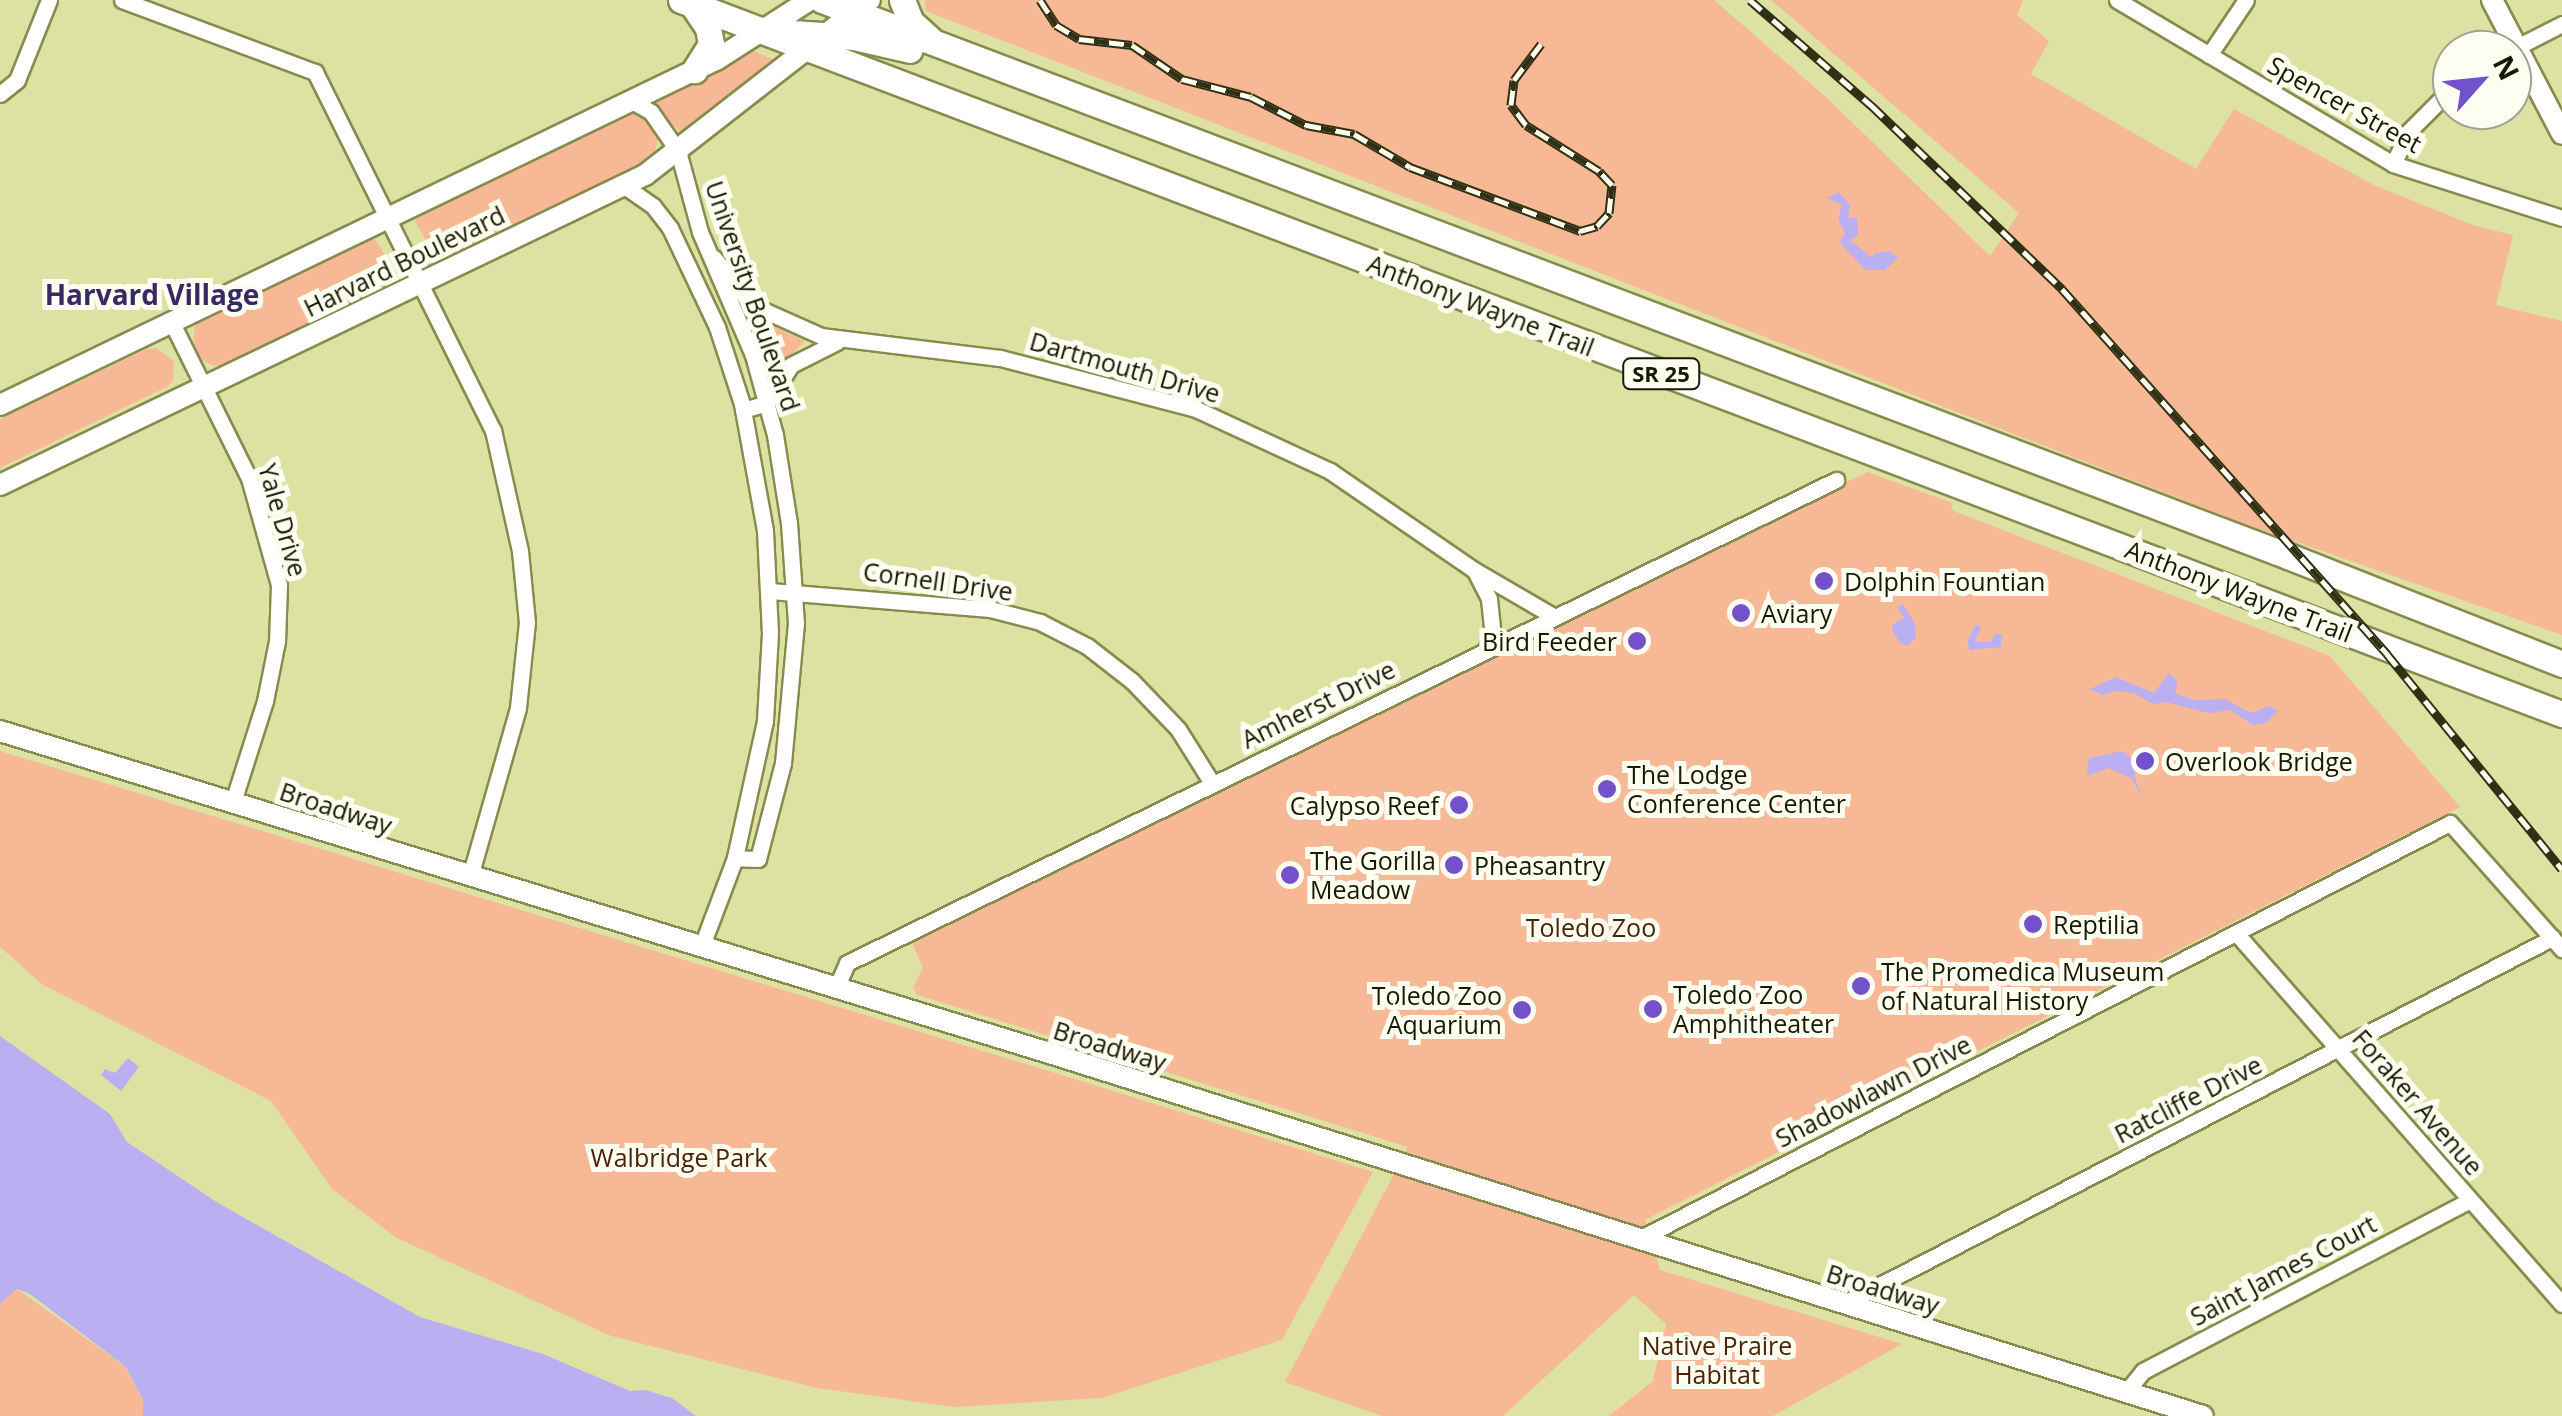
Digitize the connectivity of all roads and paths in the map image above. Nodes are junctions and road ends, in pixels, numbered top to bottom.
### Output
1 (49, 0) edge
2 (122, 0) edge
3 (810, 0) edge
4 (822, 0) edge
5 (902, 0) edge
6 (2117, 0) edge
7 (2246, 0) edge
8 (2492, 0) edge
9 (687, 2) edge
10 (861, 7) edge
11 (2562, 24) edge
12 (762, 30) junction
13 (2506, 30) edge
14 (2532, 39) edge
15 (816, 42) junction
16 (938, 46) junction
17 (2209, 55) junction
18 (695, 70) junction
19 (2532, 80) edge
20 (0, 94) edge
21 (1068, 94) junction
22 (632, 101) junction
23 (2432, 108) edge
24 (2562, 134) edge
25 (678, 151) junction
26 (2394, 164) junction
27 (622, 186) junction
28 (388, 216) junction
29 (2562, 218) edge
30 (712, 254) junction
31 (687, 258) junction
32 (421, 280) junction
33 (171, 322) junction
34 (841, 341) junction
35 (203, 387) junction
36 (767, 403) junction
37 (0, 405) edge
38 (743, 410) junction
39 (1836, 480) dead end
40 (0, 484) edge
41 (1474, 570) junction
42 (770, 591) junction
43 (795, 591) junction
44 (1553, 616) junction
45 (1488, 648) junction
46 (2562, 664) edge
47 (2562, 714) edge
48 (0, 731) edge
49 (1212, 783) junction
50 (232, 802) junction
51 (735, 858) junction
52 (470, 878) junction
53 (2236, 932) junction
54 (2557, 943) edge
55 (701, 948) junction
56 (836, 988) junction
57 (2340, 1049) junction
58 (2470, 1200) junction
59 (1639, 1239) junction
60 (1845, 1302) junction
61 (2562, 1304) edge
62 (2126, 1392) junction
63 (2202, 1416) edge

1 - 20 street
2 - 28 street
3 - 12 street, Harvard Boulevard
4 - 10 highway, Anthony Wayne Trail / SR 25
5 - 16 highway
6 - 17 street, Spencer Street
7 - 17 street
8 - 13 street
9 - 12 highway, Anthony Wayne Trail / SR 25
9 - 18 highway
10 - 15 street, Harvard Boulevard
10 - 16 highway, Anthony Wayne Trail / SR 25
11 - 14 street
12 - 15 highway, Anthony Wayne Trail / SR 25
12 - 18 street, Harvard Boulevard
15 - 21 highway
15 - 25 street, Harvard Boulevard
15 - 47 highway, Anthony Wayne Trail / SR 25
16 - 21 highway, Anthony Wayne Trail / SR 25
17 - 26 street, Spencer Street
18 - 22 street, Harvard Boulevard
19 - 24 street
21 - 46 highway, Anthony Wayne Trail / SR 25
22 - 25 street, University Boulevard
22 - 28 street, Harvard Boulevard
23 - 26 street
25 - 27 street, Harvard Boulevard
25 - 30 street, University Boulevard
26 - 29 street, Spencer Street
27 - 31 street, University Boulevard
27 - 32 street, Harvard Boulevard
28 - 32 street
28 - 33 street, Harvard Boulevard
30 - 31 street
30 - 34 street, Dartmouth Drive
30 - 36 street, University Boulevard
31 - 38 street, University Boulevard
32 - 35 street, Harvard Boulevard
32 - 52 street
33 - 35 street, Yale Drive
33 - 37 street, Harvard Boulevard
34 - 36 street
34 - 41 street, Dartmouth Drive
35 - 40 street, Harvard Boulevard
35 - 50 street, Yale Drive
36 - 38 street
36 - 43 street, University Boulevard
38 - 42 street, University Boulevard
39 - 44 street, Amherst Drive
41 - 44 street, Dartmouth Drive
41 - 45 street
42 - 43 street, Cornell Drive
42 - 51 street, University Boulevard
43 - 49 street, Cornell Drive
43 - 51 street, University Boulevard
44 - 45 street, Amherst Drive
45 - 49 street, Amherst Drive
48 - 50 street, Broadway
49 - 56 street, Amherst Drive
50 - 52 street, Broadway
51 - 55 street, University Boulevard
52 - 55 street, Broadway
53 - 54 street, Shadowlawn Drive
53 - 57 street, Foraker Avenue
53 - 59 street, Shadowlawn Drive
54 - 57 street, Ratcliffe Drive
55 - 56 street, Broadway
56 - 59 street, Broadway
57 - 58 street, Foraker Avenue
57 - 60 street, Ratcliffe Drive
58 - 61 street, Foraker Avenue
58 - 62 street, Saint James Court
59 - 60 street, Broadway
60 - 62 street, Broadway
62 - 63 street, Broadway

